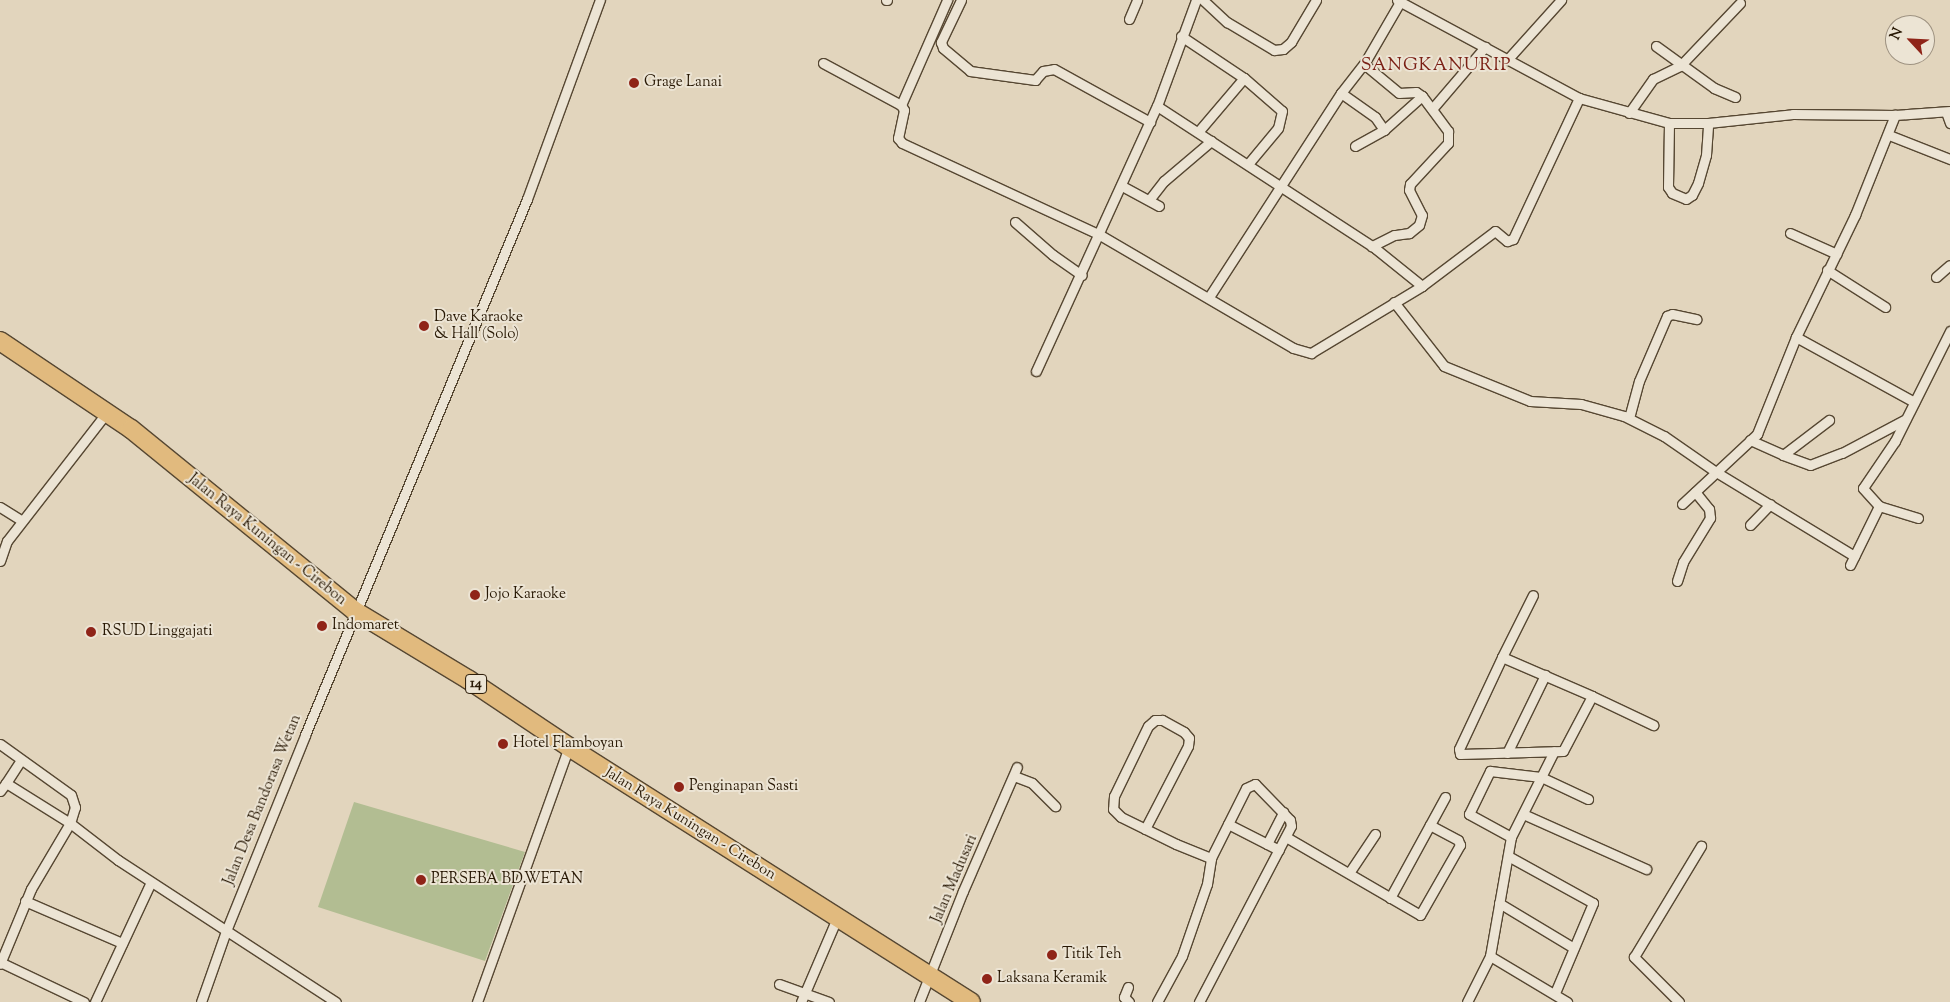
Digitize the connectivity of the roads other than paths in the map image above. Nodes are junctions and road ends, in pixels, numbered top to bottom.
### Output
1 (600, 0) edge
2 (947, 0) edge
3 (961, 0) edge
4 (1137, 0) edge
5 (1196, 0) edge
6 (1203, 0) edge
7 (1316, 0) edge
8 (1561, 0) edge
9 (1399, 1) edge
10 (1740, 4) dead end
11 (1129, 19) dead end
12 (1181, 36) junction
13 (1656, 46) dead end
14 (1485, 47) junction
15 (1507, 60) junction
16 (823, 64) dead end
17 (1364, 64) junction
18 (1680, 66) junction
19 (1244, 78) junction
20 (1341, 93) junction
21 (1422, 96) junction
22 (1735, 97) dead end
23 (1579, 98) junction
24 (901, 105) junction
25 (1157, 106) junction
26 (1432, 109) junction
27 (1948, 111) edge
28 (1629, 113) junction
29 (1895, 115) junction
30 (1150, 122) junction
31 (1708, 122) junction
32 (1669, 123) junction
33 (1950, 123) edge
34 (1384, 130) junction
35 (1198, 132) junction
36 (1888, 135) junction
37 (1211, 141) junction
38 (1355, 146) dead end
39 (1950, 159) edge
40 (1248, 164) junction
41 (1281, 185) junction
42 (1122, 186) junction
43 (1148, 200) junction
44 (1159, 206) dead end
45 (1015, 222) dead end
46 (1790, 233) dead end
47 (1100, 235) junction
48 (1372, 246) junction
49 (1837, 254) junction
50 (1950, 265) edge
51 (1827, 270) junction
52 (1082, 275) junction
53 (1936, 277) dead end
54 (1422, 286) junction
55 (1209, 297) junction
56 (1394, 302) junction
57 (1885, 307) dead end
58 (1696, 319) dead end
59 (1950, 331) edge
60 (1796, 337) junction
61 (0, 341) edge
62 (1036, 371) dead end
63 (1914, 402) junction
64 (107, 412) junction
65 (1629, 418) junction
66 (1907, 419) junction
67 (1829, 420) dead end
68 (1750, 440) junction
69 (1783, 455) junction
70 (1716, 472) junction
71 (1695, 492) junction
72 (1682, 504) dead end
73 (1770, 504) junction
74 (1879, 506) junction
75 (0, 507) edge
76 (1918, 518) dead end
77 (22, 521) junction
78 (1750, 525) dead end
79 (1854, 556) junction
80 (0, 559) edge
81 (1850, 565) dead end
82 (1677, 580) dead end
83 (1533, 595) dead end
84 (355, 611) junction
85 (1502, 657) junction
86 (1544, 675) junction
87 (1592, 696) junction
88 (1653, 725) dead end
89 (0, 744) edge
90 (569, 747) junction
91 (1554, 751) junction
92 (1507, 753) junction
93 (21, 760) junction
94 (1017, 767) dead end
95 (1014, 776) junction
96 (1541, 777) junction
97 (3, 787) edge
98 (1445, 797) dead end
99 (1588, 799) dead end
100 (1055, 806) dead end
101 (1283, 812) junction
102 (1523, 814) junction
103 (70, 823) junction
104 (1228, 824) junction
105 (1430, 825) junction
106 (1145, 829) junction
107 (1375, 834) dead end
108 (1286, 837) junction
109 (1511, 837) junction
110 (1267, 844) junction
111 (1701, 846) dead end
112 (1279, 850) junction
113 (1508, 856) junction
114 (1211, 858) junction
115 (1646, 869) dead end
116 (1349, 873) junction
117 (151, 882) junction
118 (1390, 898) junction
119 (25, 901) junction
120 (1499, 903) junction
121 (837, 918) junction
122 (226, 931) junction
123 (122, 943) junction
124 (1574, 948) junction
125 (1490, 956) junction
126 (0, 963) edge
127 (930, 975) junction
128 (779, 984) dead end
129 (1128, 987) dead end
130 (1555, 993) junction
131 (802, 998) edge
132 (84, 1002) edge
133 (95, 1002) edge
134 (201, 1002) edge
135 (336, 1002) edge
136 (477, 1002) edge
137 (828, 1002) edge
138 (919, 1002) edge
139 (971, 1002) edge
140 (1129, 1002) edge
141 (1158, 1002) edge
142 (1199, 1002) edge
143 (1467, 1002) edge
144 (1567, 1002) edge
145 (1679, 1002) edge

1 - 84 street, Jalan Desa Bandorasa Wetan
2 - 24 street
3 - 30 street
4 - 11 street
5 - 12 street
6 - 7 street
8 - 15 street
9 - 14 street
9 - 17 street
10 - 18 street
12 - 19 street
12 - 25 street
13 - 18 street
14 - 15 street
14 - 26 street
15 - 23 street
16 - 24 street
17 - 20 street
17 - 21 street
18 - 22 street
18 - 28 street
19 - 35 street
19 - 40 street
20 - 34 street
20 - 41 street
21 - 26 street
21 - 34 street
23 - 28 street
23 - 54 street
24 - 47 street
25 - 30 street
25 - 35 street
26 - 48 street
27 - 29 street
27 - 33 street
28 - 32 street
29 - 31 street
29 - 36 street
30 - 42 street
31 - 32 street
31 - 32 street
34 - 38 street
35 - 37 street
36 - 39 street
36 - 49 street
37 - 40 street
37 - 43 street
40 - 41 street
41 - 48 street
41 - 55 street
42 - 43 street
42 - 47 street
43 - 44 street
45 - 52 street
46 - 49 street
47 - 52 street
47 - 55 street
48 - 54 street
49 - 51 street
50 - 53 street
51 - 57 street
51 - 60 street
52 - 62 street
54 - 56 street
55 - 56 street
56 - 65 street
58 - 65 street
59 - 63 street
60 - 63 street
60 - 68 street
61 - 64 highway, Jalan Raya Kuningan - Cirebon / 14
63 - 66 street
64 - 77 street
64 - 84 highway, Jalan Raya Kuningan - Cirebon / 14
65 - 70 street
66 - 69 street
66 - 74 street
67 - 69 street
68 - 69 street
68 - 70 street
70 - 71 street
70 - 73 street
71 - 72 street
71 - 82 street
73 - 78 street
73 - 79 street
74 - 76 street
74 - 79 street
75 - 77 street
77 - 80 street
79 - 81 street
83 - 85 street
84 - 90 highway, Jalan Raya Kuningan - Cirebon / 14
84 - 122 street, Jalan Desa Bandorasa Wetan
85 - 86 street
85 - 92 street
86 - 87 street
86 - 92 street
87 - 88 street
87 - 91 street
89 - 93 street
90 - 121 highway, Jalan Raya Kuningan - Cirebon / 14
90 - 136 street
91 - 92 street
91 - 96 street
93 - 97 street
93 - 103 street
94 - 95 street, Jalan Madusari
95 - 100 street
95 - 127 street, Jalan Madusari
96 - 99 street
96 - 102 street
96 - 109 street
97 - 103 street
98 - 105 street
101 - 104 street
101 - 108 street
101 - 110 street
102 - 109 street
102 - 115 street
103 - 117 street
103 - 119 street
104 - 110 street
104 - 114 street
105 - 118 street
105 - 118 street
106 - 106 street
106 - 114 street
107 - 116 street
108 - 112 street
108 - 116 street
109 - 113 street
110 - 112 street
111 - 145 street
112 - 142 street
113 - 120 street
113 - 124 street
114 - 141 street
116 - 118 street
117 - 122 street
117 - 123 street
119 - 123 street
119 - 126 street
120 - 124 street
120 - 125 street
121 - 127 highway, Jalan Raya Kuningan - Cirebon / 14
121 - 131 street
122 - 134 street, Jalan Desa Bandorasa Wetan
122 - 135 street
123 - 133 street
124 - 130 street
125 - 130 street
125 - 143 street
126 - 132 street
127 - 138 street, Jalan Madusari
127 - 139 highway, Jalan Raya Kuningan - Cirebon / 14
128 - 131 street
129 - 140 street
130 - 144 street
131 - 137 street

